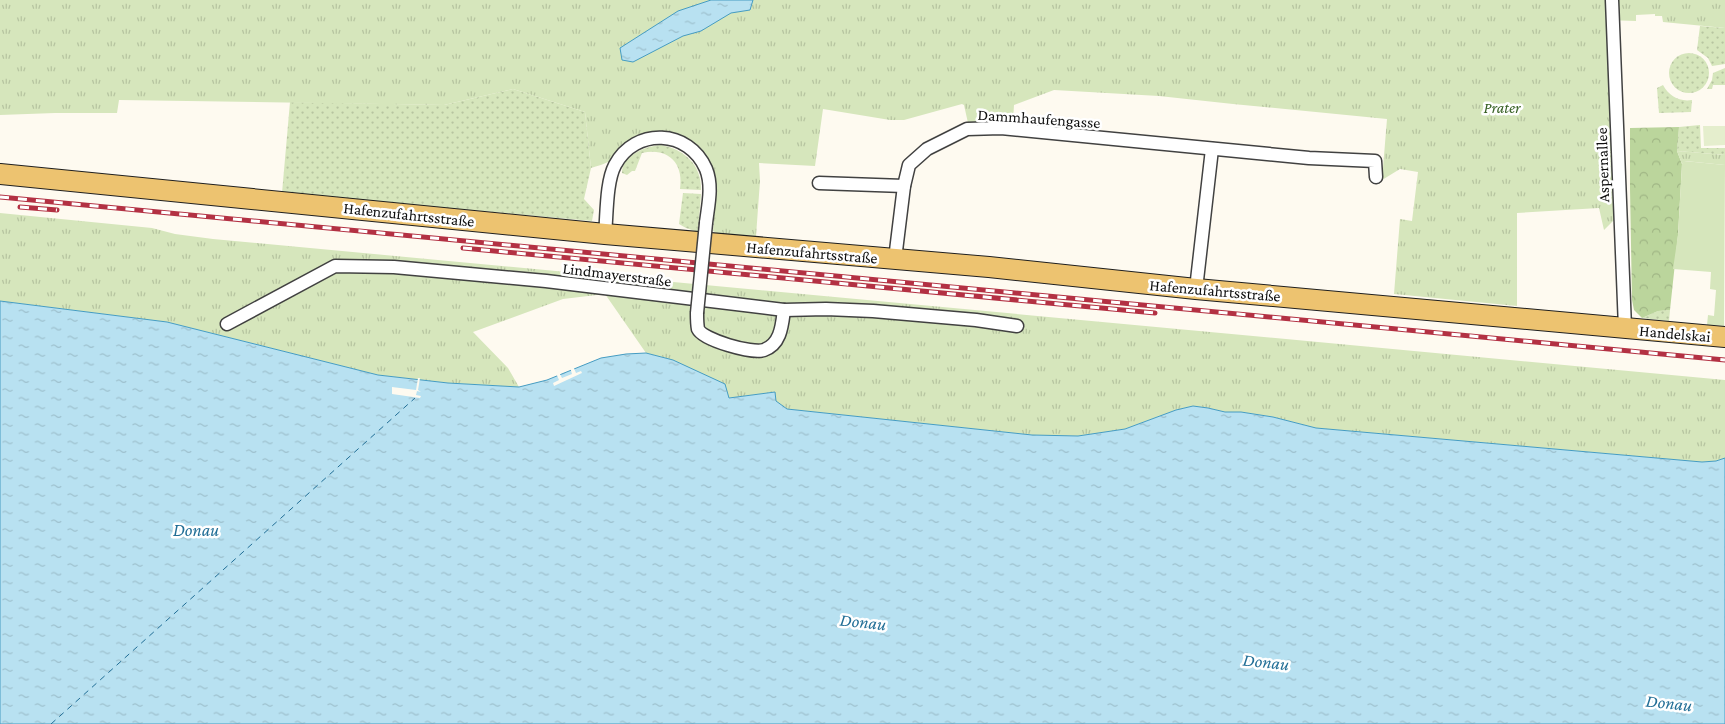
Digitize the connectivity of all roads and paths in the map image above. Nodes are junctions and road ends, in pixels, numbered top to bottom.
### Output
1 (1612, 0) edge
2 (1212, 149) junction
3 (0, 174) edge
4 (1376, 177) dead end
5 (819, 183) dead end
6 (904, 186) junction
7 (605, 234) junction
8 (896, 259) junction
9 (1196, 289) junction
10 (784, 310) junction
11 (226, 324) dead end
12 (1017, 326) dead end
13 (1624, 328) junction
14 (1725, 337) edge

1 - 13 street, Aspernallee
2 - 4 street, Dammhaufengasse
2 - 6 street, Dammhaufengasse
2 - 9 street
3 - 7 main road, Hafenzufahrtsstraße
5 - 6 street
6 - 8 street, Dammhaufengasse
7 - 8 main road, Hafenzufahrtsstraße
7 - 10 street, bridge
8 - 9 main road, Hafenzufahrtsstraße
9 - 13 main road, Hafenzufahrtsstraße
10 - 11 street, Lindmayerstraße
10 - 12 street, Lindmayerstraße
13 - 14 main road, Handelskai

